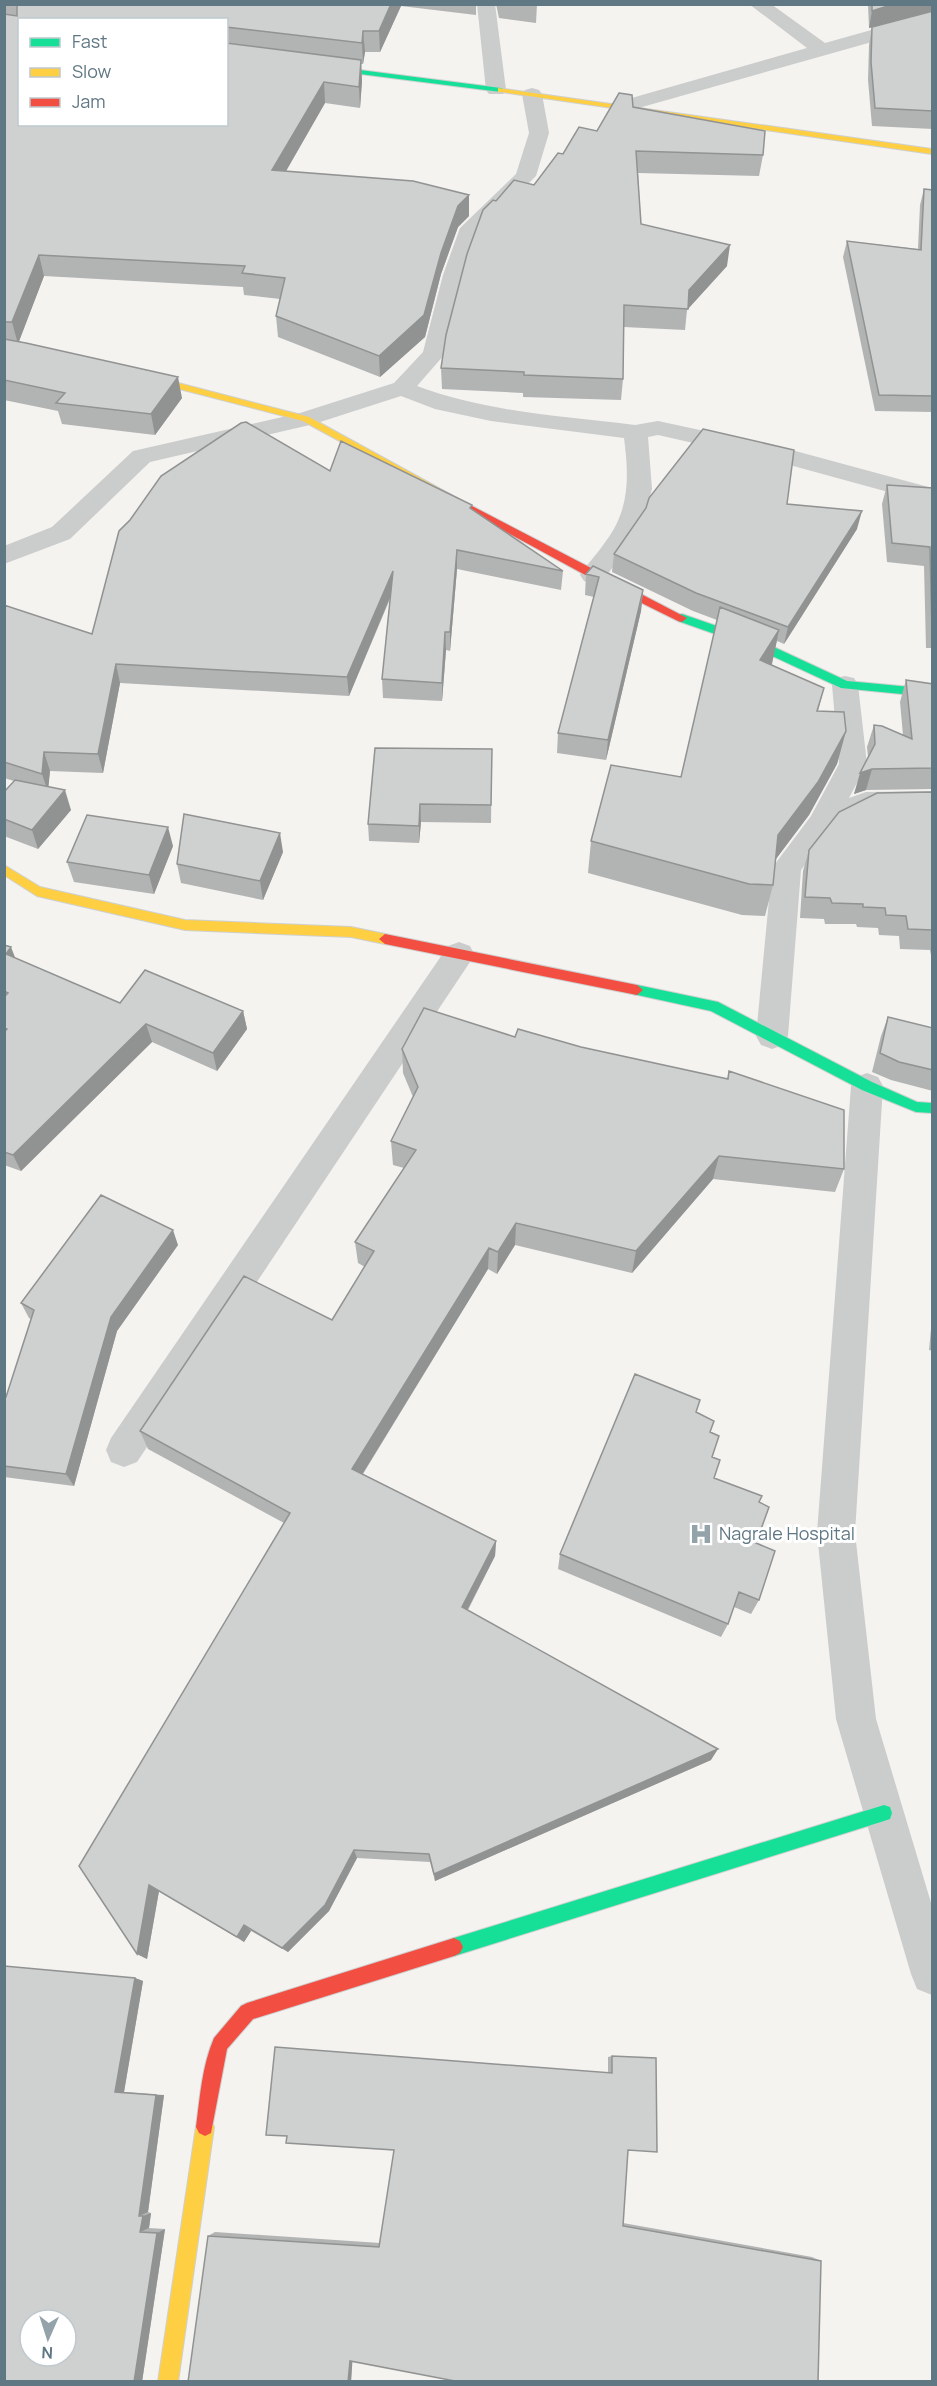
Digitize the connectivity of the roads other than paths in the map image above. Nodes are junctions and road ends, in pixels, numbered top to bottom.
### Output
1 (486, 4) edge
2 (758, 4) edge
3 (933, 19) edge
4 (820, 49) junction
5 (228, 56) edge
6 (496, 90) junction
7 (532, 94) junction
8 (621, 107) junction
9 (933, 152) edge
10 (122, 371) edge
11 (402, 388) junction
12 (306, 419) junction
13 (635, 432) junction
14 (933, 496) edge
15 (4, 556) edge
16 (593, 575) junction
17 (845, 685) junction
18 (933, 693) edge
19 (933, 801) edge
20 (822, 823) junction
21 (4, 869) edge
22 (459, 954) junction
23 (772, 1036) junction
24 (867, 1086) junction
25 (933, 1108) edge
26 (124, 1450) dead end
27 (884, 1813) junction
28 (933, 1974) edge
29 (168, 2382) edge

1 - 6 street
2 - 4 street
3 - 4 street
4 - 8 street
5 - 6 street
6 - 7 street
7 - 8 street
7 - 11 street
8 - 9 street
10 - 12 street
11 - 12 street
11 - 13 street
12 - 15 street
12 - 16 street
13 - 14 street
13 - 16 street
16 - 17 street
17 - 18 street
17 - 20 street
19 - 20 street
20 - 23 street
21 - 22 street
22 - 23 street
22 - 26 street
23 - 24 street
24 - 25 street
24 - 27 street
27 - 28 street
27 - 29 street

